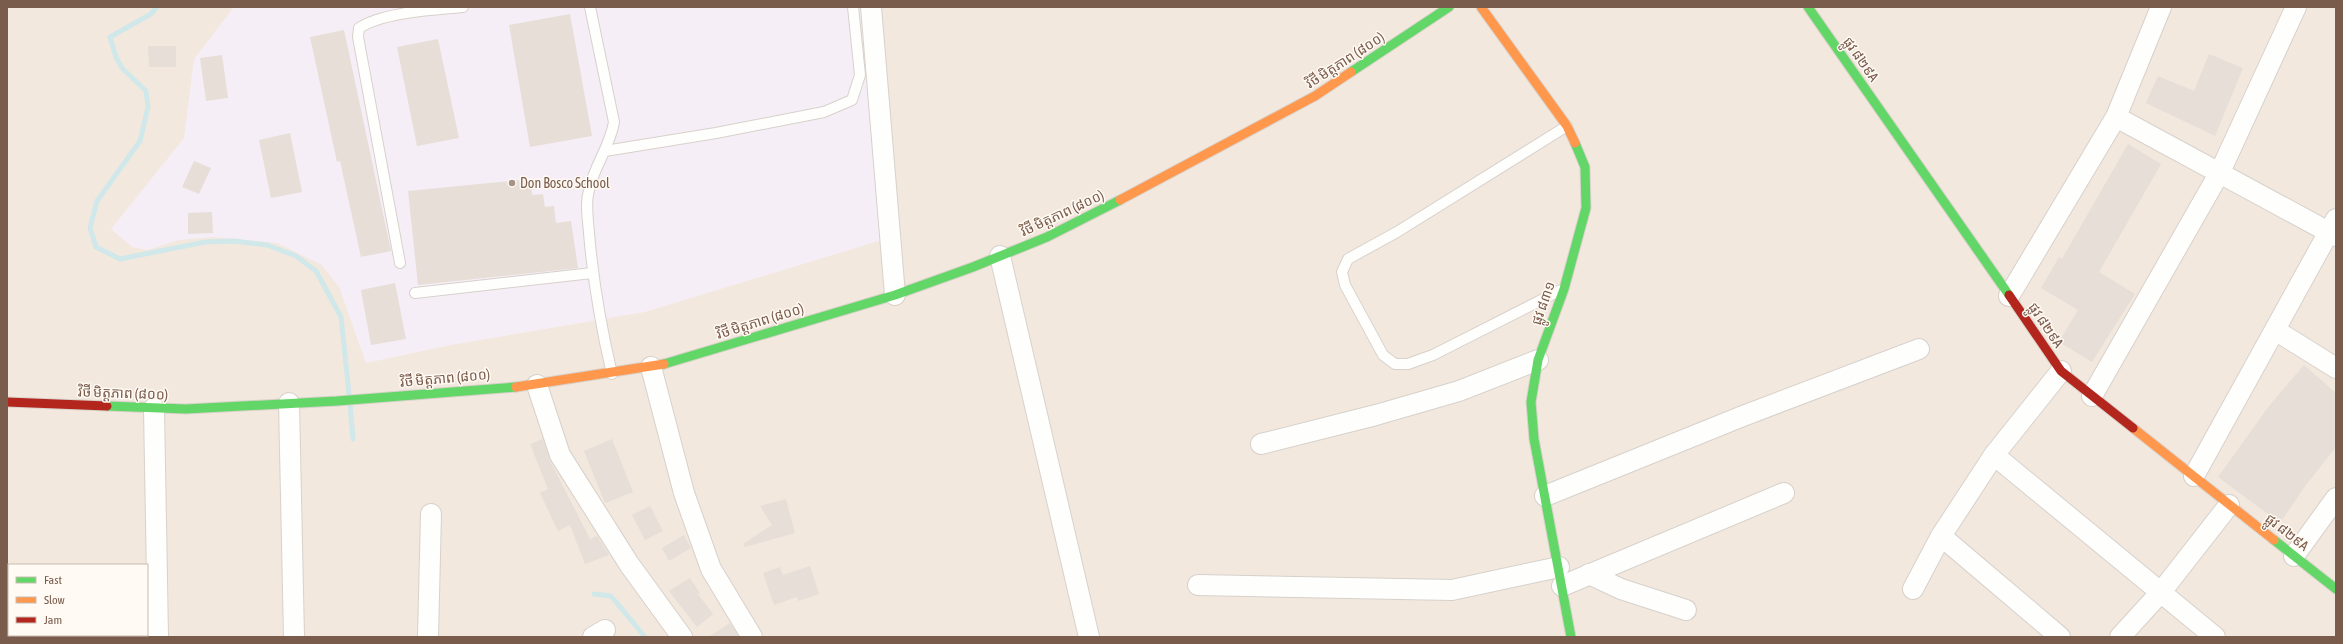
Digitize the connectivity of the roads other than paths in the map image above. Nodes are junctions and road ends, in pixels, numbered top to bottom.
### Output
1 (463, 7) edge
2 (590, 7) edge
3 (853, 7) edge
4 (871, 7) edge
5 (1449, 7) edge
6 (1481, 7) edge
7 (1808, 7) edge
8 (2161, 7) edge
9 (2296, 7) edge
10 (410, 10) edge
11 (2116, 117) junction
12 (1566, 126) junction
13 (605, 151) junction
14 (2220, 172) junction
15 (2334, 229) edge
16 (1000, 256) junction
17 (400, 263) dead end
18 (592, 273) junction
19 (1564, 288) junction
20 (415, 293) dead end
21 (895, 295) junction
22 (2009, 296) junction
23 (2275, 330) junction
24 (1919, 349) dead end
25 (1538, 360) junction
26 (651, 367) junction
27 (2336, 368) edge
28 (2060, 371) junction
29 (612, 374) junction
30 (537, 385) junction
31 (2092, 396) junction
32 (7, 402) edge
33 (289, 403) junction
34 (154, 408) junction
35 (1261, 444) dead end
36 (1994, 455) junction
37 (2194, 476) junction
38 (1784, 493) dead end
39 (1545, 496) junction
40 (2336, 498) edge
41 (2229, 505) junction
42 (431, 514) dead end
43 (1941, 536) junction
44 (2294, 556) junction
45 (1588, 574) junction
46 (1560, 576) junction
47 (7, 583) edge
48 (1198, 585) dead end
49 (7, 586) edge
50 (1913, 589) dead end
51 (2336, 589) edge
52 (2160, 592) junction
53 (8, 603) edge
54 (1686, 610) dead end
55 (158, 637) edge
56 (294, 637) edge
57 (428, 637) edge
58 (682, 637) edge
59 (752, 637) edge
60 (1089, 637) edge
61 (1571, 637) edge
62 (2060, 637) edge
63 (2120, 637) edge
64 (2215, 637) edge

1 - 10 lane
2 - 13 lane
3 - 13 lane
4 - 21 street
5 - 16 main road, វិថី មិត្តភាព (៨០០)
6 - 12 main road, ផ្លូវ ៨៣១
7 - 22 main road, ផ្លូវ ៨២៩A
8 - 11 street
9 - 14 street
10 - 17 lane
11 - 14 street
11 - 22 street
12 - 19 main road, ផ្លូវ ៨៣១
12 - 19 lane
13 - 18 lane
14 - 15 street
14 - 31 street
15 - 23 street
16 - 21 main road, វិថី មិត្តភាព (៨០០)
16 - 60 street
18 - 20 lane
18 - 29 lane
19 - 25 main road, ផ្លូវ ៨៣១
21 - 26 main road, វិថី មិត្តភាព (៨០០)
22 - 28 main road, ផ្លូវ ៨២៩A
23 - 27 street
23 - 37 street
24 - 39 street
25 - 35 street
25 - 39 main road, ផ្លូវ ៨៣១
26 - 29 main road, វិថី មិត្តភាព (៨០០)
26 - 59 street
28 - 31 main road, ផ្លូវ ៨២៩A
28 - 36 street
29 - 30 main road, វិថី មិត្តភាព (៨០០)
30 - 33 main road, វិថី មិត្តភាព (៨០០)
30 - 58 street
31 - 37 main road, ផ្លូវ ៨២៩A
32 - 34 main road, វិថី មិត្តភាព (៨០០)
33 - 34 main road, វិថី មិត្តភាព (៨០០)
33 - 56 street
34 - 55 street
36 - 43 street
36 - 52 street
37 - 41 main road, ផ្លូវ ៨២៩A
38 - 45 street
39 - 46 main road, ផ្លូវ ៨៣១
40 - 44 street
41 - 44 main road, ផ្លូវ ៨២៩A
41 - 52 street
42 - 57 street
43 - 50 street
43 - 62 street
44 - 51 main road, ផ្លូវ ៨២៩A
45 - 46 street
45 - 54 street
46 - 48 street
46 - 61 main road, ផ្លូវ ៨៣១
47 - 49 street
49 - 53 street
52 - 63 street
52 - 64 street

